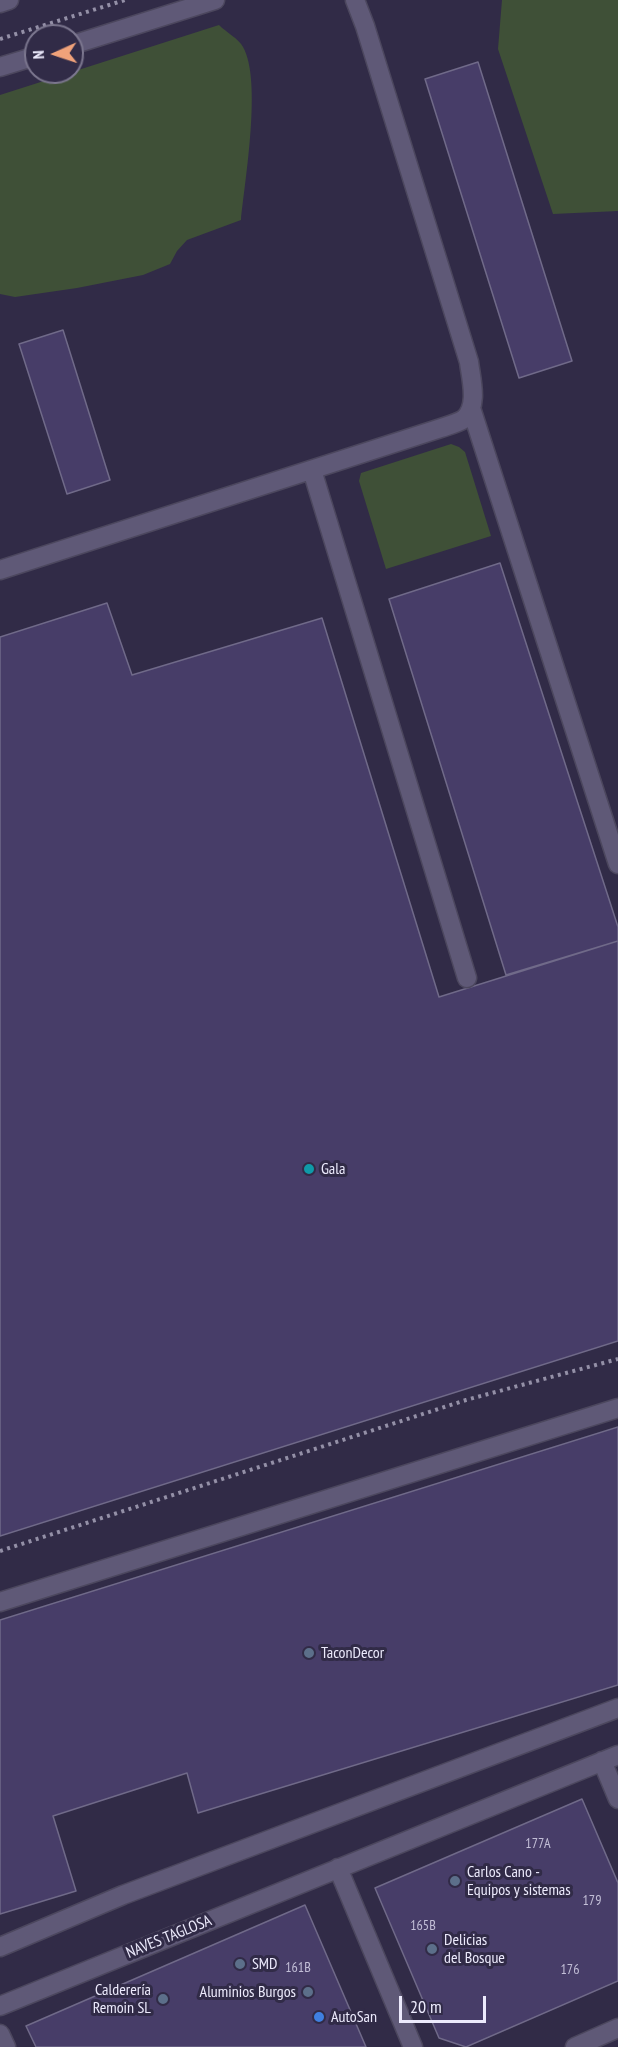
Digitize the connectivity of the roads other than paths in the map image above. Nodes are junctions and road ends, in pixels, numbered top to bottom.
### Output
1 (9, 0) edge
2 (215, 0) edge
3 (355, 0) edge
4 (0, 3) edge
5 (84, 41) edge
6 (24, 60) edge
7 (0, 67) edge
8 (471, 408) junction
9 (312, 470) junction
10 (0, 570) edge
11 (618, 864) edge
12 (467, 978) dead end
13 (618, 1408) edge
14 (0, 1602) edge
15 (618, 1708) edge
16 (610, 1758) edge
17 (618, 1799) edge
18 (338, 1868) junction
19 (0, 1947) edge
20 (0, 2006) edge
21 (618, 2028) edge
22 (0, 2034) edge
23 (6, 2047) edge
24 (413, 2047) edge
25 (574, 2047) edge

1 - 4 lane
2 - 5 lane
3 - 8 lane
6 - 7 lane
8 - 9 lane
8 - 11 lane
9 - 10 lane
9 - 12 lane
13 - 14 lane
15 - 19 lane
16 - 17 lane, NAVES TAGLOSA
16 - 18 lane, NAVES TAGLOSA
18 - 20 lane, NAVES TAGLOSA
18 - 24 lane
21 - 25 lane
22 - 23 lane

